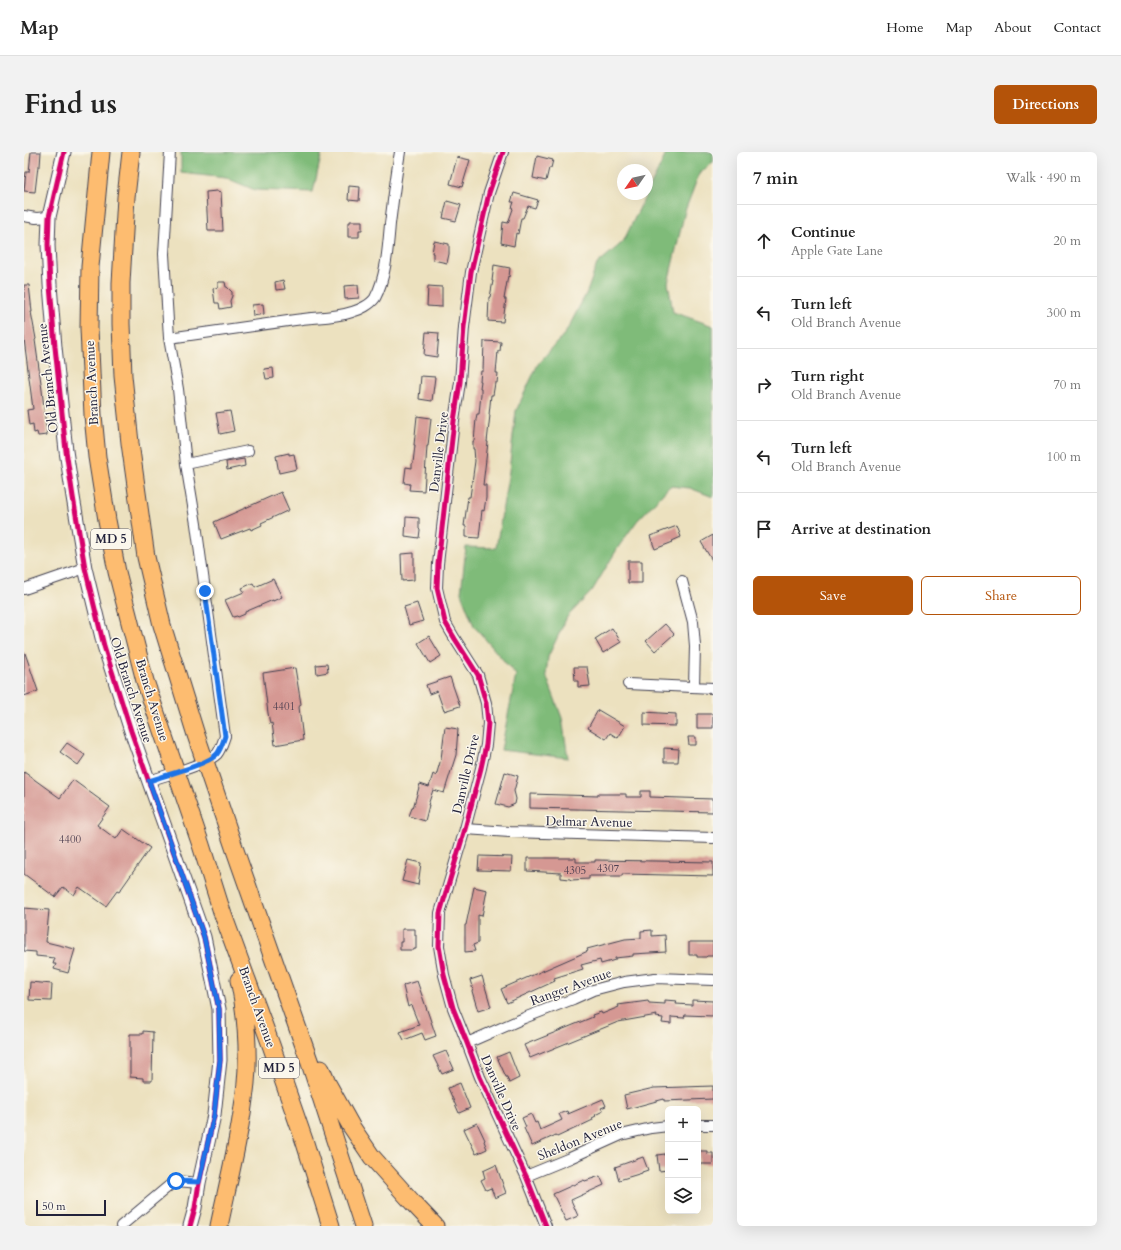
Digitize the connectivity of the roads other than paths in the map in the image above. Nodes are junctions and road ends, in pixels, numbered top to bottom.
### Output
1 (64, 152) edge
2 (101, 152) edge
3 (131, 152) edge
4 (170, 152) edge
5 (400, 152) edge
6 (503, 152) edge
7 (24, 216) edge
8 (49, 217) junction
9 (170, 338) junction
10 (248, 451) dead end
11 (186, 464) junction
12 (85, 568) junction
13 (682, 581) dead end
14 (24, 589) edge
15 (628, 684) dead end
16 (694, 687) junction
17 (713, 688) edge
18 (205, 762) junction
19 (176, 772) junction
20 (149, 781) junction
21 (465, 829) junction
22 (713, 838) edge
23 (222, 912) junction
24 (275, 961) junction
25 (713, 980) edge
26 (467, 1043) junction
27 (701, 1125) edge
28 (713, 1125) edge
29 (665, 1126) edge
30 (526, 1176) junction
31 (199, 1182) junction
32 (121, 1226) edge
33 (190, 1226) edge
34 (219, 1226) edge
35 (331, 1226) edge
36 (363, 1226) edge
37 (435, 1226) edge
38 (546, 1226) edge

1 - 8 street, Old Branch Avenue
2 - 19 highway, Branch Avenue / MD 5
3 - 18 highway, MD 5
4 - 9 street
5 - 9 street
6 - 21 street, Danville Drive
7 - 8 street
8 - 12 street, Old Branch Avenue
9 - 11 street
10 - 11 street
11 - 18 street
12 - 14 street
12 - 20 street, Old Branch Avenue
13 - 16 street
15 - 16 street
16 - 17 street
18 - 19 street
18 - 24 highway, MD 5
19 - 20 street
19 - 23 highway, Branch Avenue / MD 5
20 - 31 street, Old Branch Avenue
21 - 22 street, Delmar Avenue
21 - 26 street, Danville Drive
23 - 34 highway
23 - 35 highway, Branch Avenue / MD 5
24 - 36 highway, MD 5
24 - 37 highway
25 - 26 street, Ranger Avenue
26 - 30 street, Danville Drive
27 - 28 street
29 - 30 street, Sheldon Avenue
30 - 38 street, Danville Drive
31 - 32 street
31 - 33 street, Old Branch Avenue

